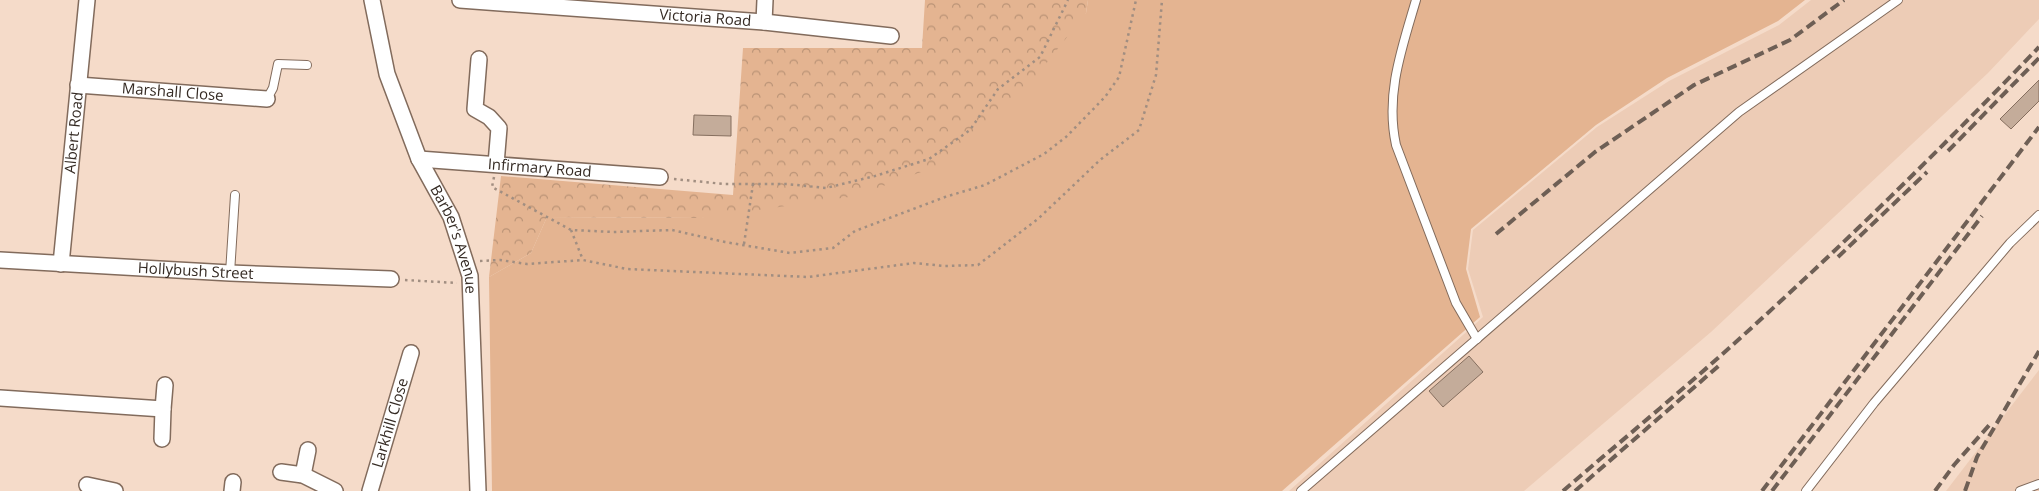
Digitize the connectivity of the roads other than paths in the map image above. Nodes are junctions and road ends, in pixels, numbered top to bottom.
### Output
1 (87, 0) edge
2 (372, 0) edge
3 (460, 0) edge
4 (765, 0) edge
5 (1416, 0) edge
6 (1898, 0) edge
7 (584, 4) edge
8 (764, 22) junction
9 (891, 36) dead end
10 (479, 59) dead end
11 (307, 64) dead end
12 (78, 85) junction
13 (268, 99) joint
14 (419, 159) junction
15 (496, 164) junction
16 (660, 177) road end
17 (235, 195) dead end
18 (2039, 215) edge
19 (0, 260) edge
20 (61, 264) junction
21 (230, 273) junction
22 (392, 279) road end
23 (1477, 339) junction
24 (411, 353) dead end
25 (164, 385) dead end
26 (0, 398) edge
27 (163, 409) junction
28 (162, 439) dead end
29 (308, 450) dead end
30 (281, 472) dead end
31 (303, 475) junction
32 (2039, 484) edge
33 (87, 485) dead end
34 (115, 491) edge
35 (335, 491) edge
36 (370, 491) edge
37 (478, 491) edge
38 (1301, 491) edge
39 (1806, 491) edge
40 (2020, 491) edge

1 - 12 street, Albert Road
2 - 14 street, Barber's Avenue
3 - 7 street, Victoria Road
4 - 8 street
5 - 23 lane
6 - 23 lane
7 - 8 street, Victoria Road
8 - 9 street, Victoria Road
10 - 15 street
11 - 13 lane
12 - 13 street, Marshall Close
12 - 20 street, Albert Road
14 - 15 street, Infirmary Road
14 - 37 street, Barber's Avenue
15 - 16 street, Infirmary Road
17 - 21 lane
18 - 39 lane
19 - 20 street, Hollybush Street
20 - 21 street, Hollybush Street
21 - 22 street, Hollybush Street
23 - 38 lane
24 - 36 street, Larkhill Close
25 - 27 street
26 - 27 street
27 - 28 street
29 - 31 street
30 - 31 street
31 - 35 street
32 - 40 lane
33 - 34 street

